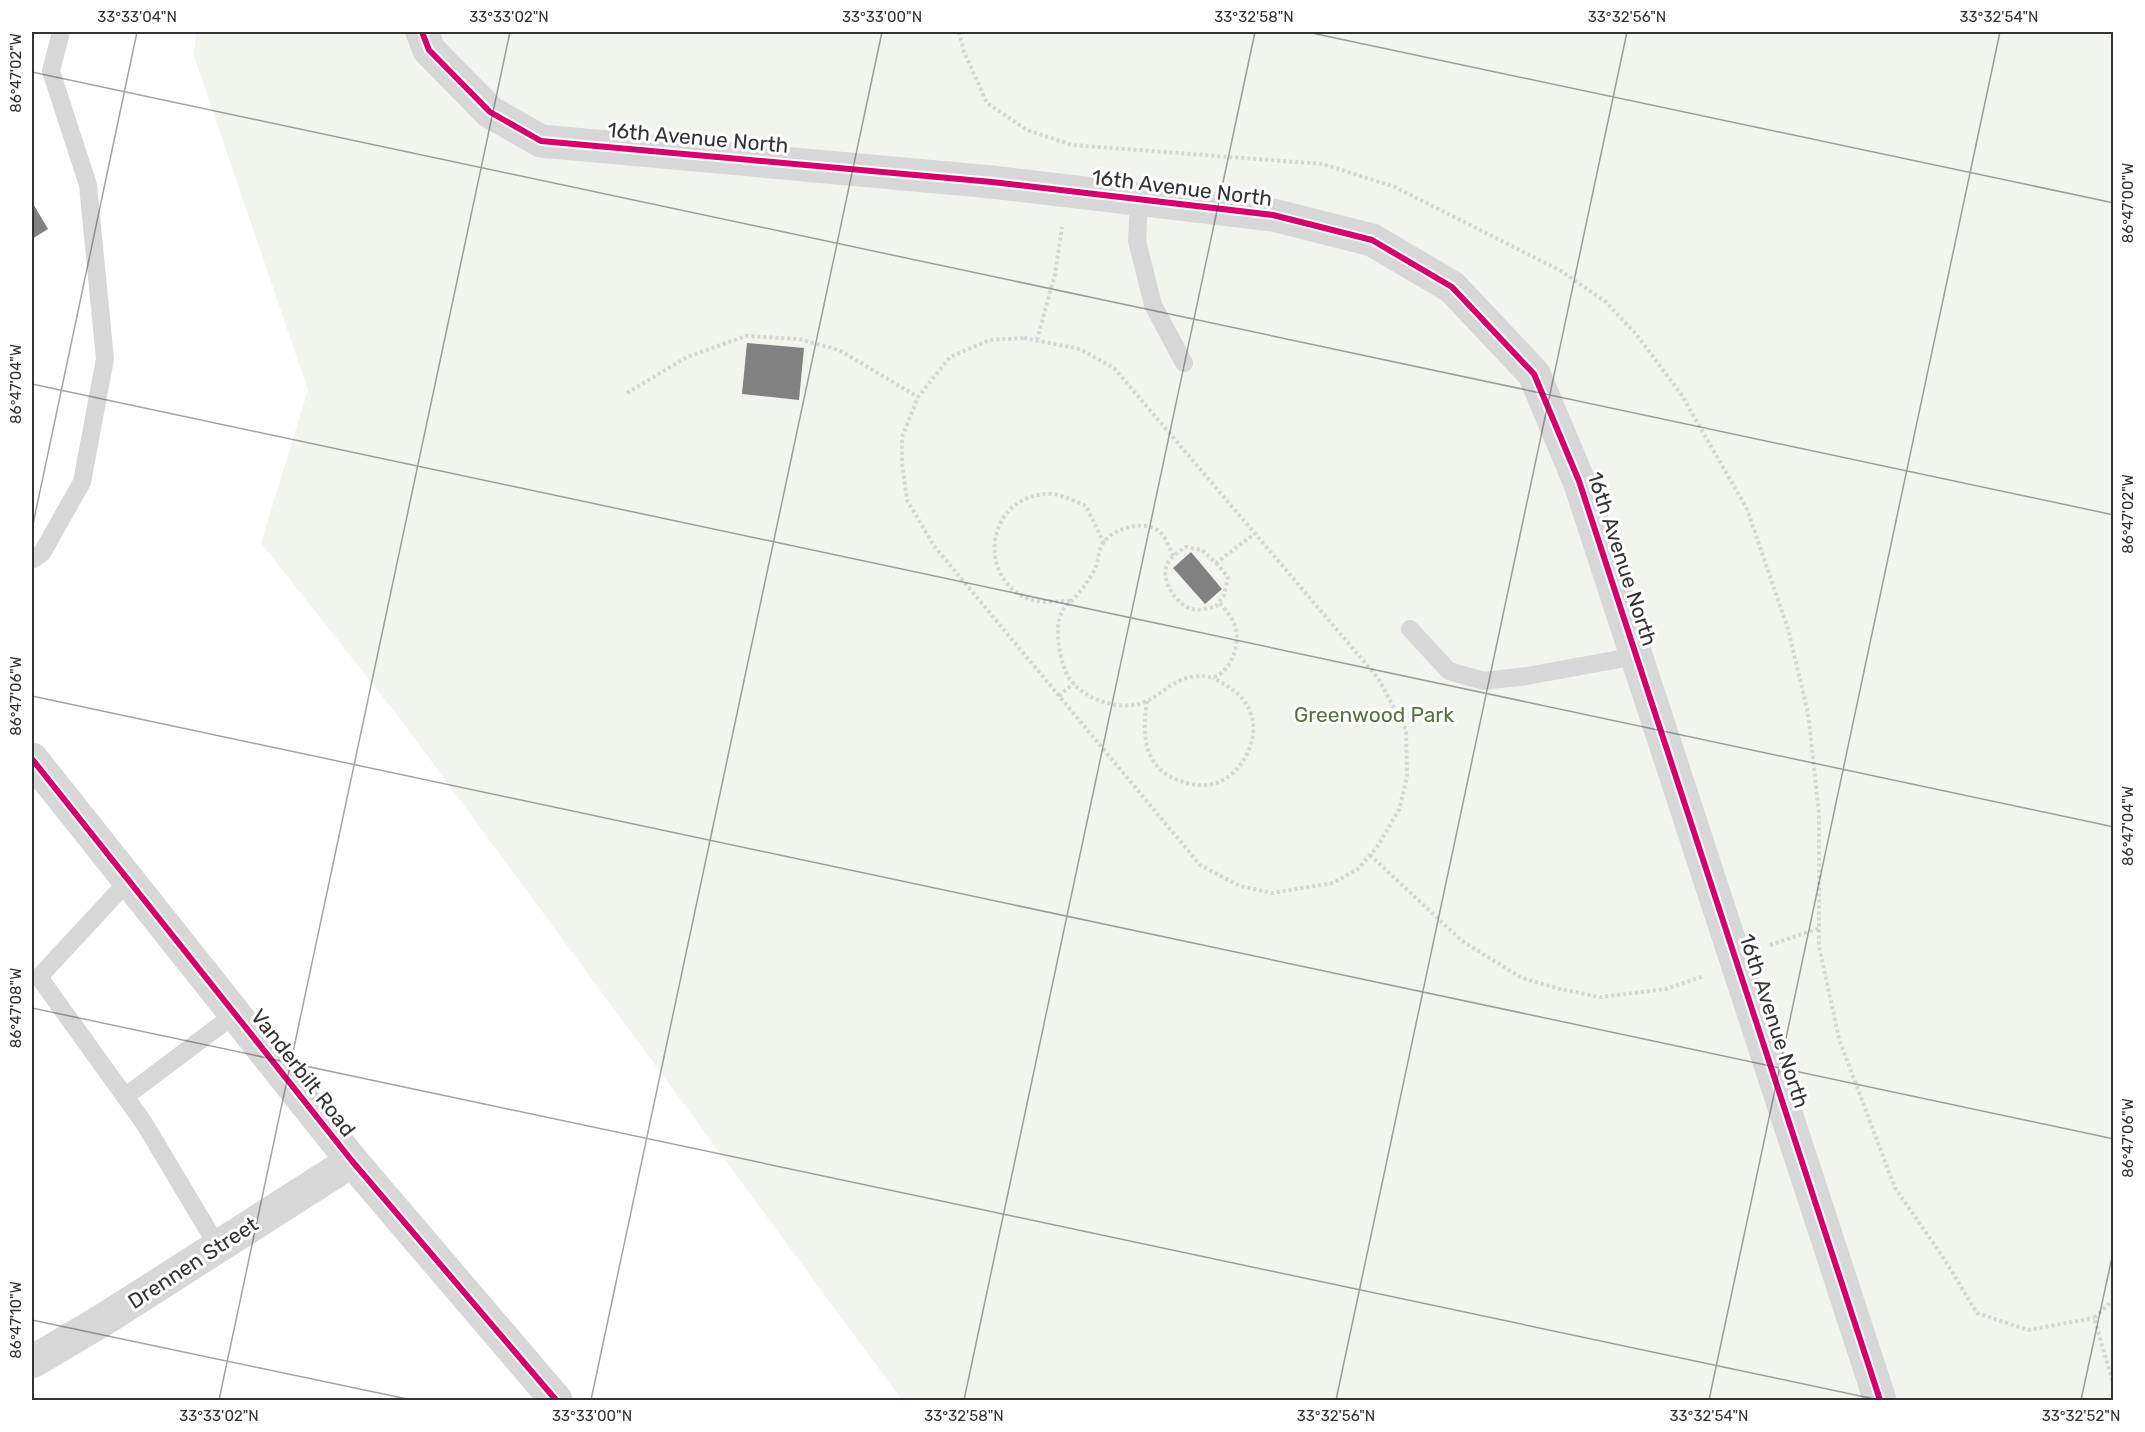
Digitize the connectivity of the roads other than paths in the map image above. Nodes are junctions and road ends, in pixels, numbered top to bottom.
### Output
1 (61, 32) edge
2 (422, 32) edge
3 (1139, 199) junction
4 (1184, 363) dead end
5 (32, 560) edge
6 (1410, 629) dead end
7 (1636, 656) junction
8 (32, 759) edge
9 (128, 881) junction
10 (35, 980) edge
11 (235, 1014) junction
12 (126, 1096) junction
13 (352, 1161) junction
14 (218, 1247) junction
15 (32, 1362) edge
16 (556, 1401) edge
17 (1880, 1401) edge

1 - 5 lane
2 - 3 street, 16th Avenue North
3 - 4 lane
3 - 7 street, 16th Avenue North
6 - 7 lane
7 - 17 street, 16th Avenue North
8 - 9 street, Vanderbilt Road
9 - 10 lane
9 - 11 street, Vanderbilt Road
10 - 12 lane
11 - 12 lane
11 - 13 street, Vanderbilt Road
12 - 14 lane
13 - 14 street, Drennen Street
13 - 16 street, Vanderbilt Road
14 - 15 street, Drennen Street

